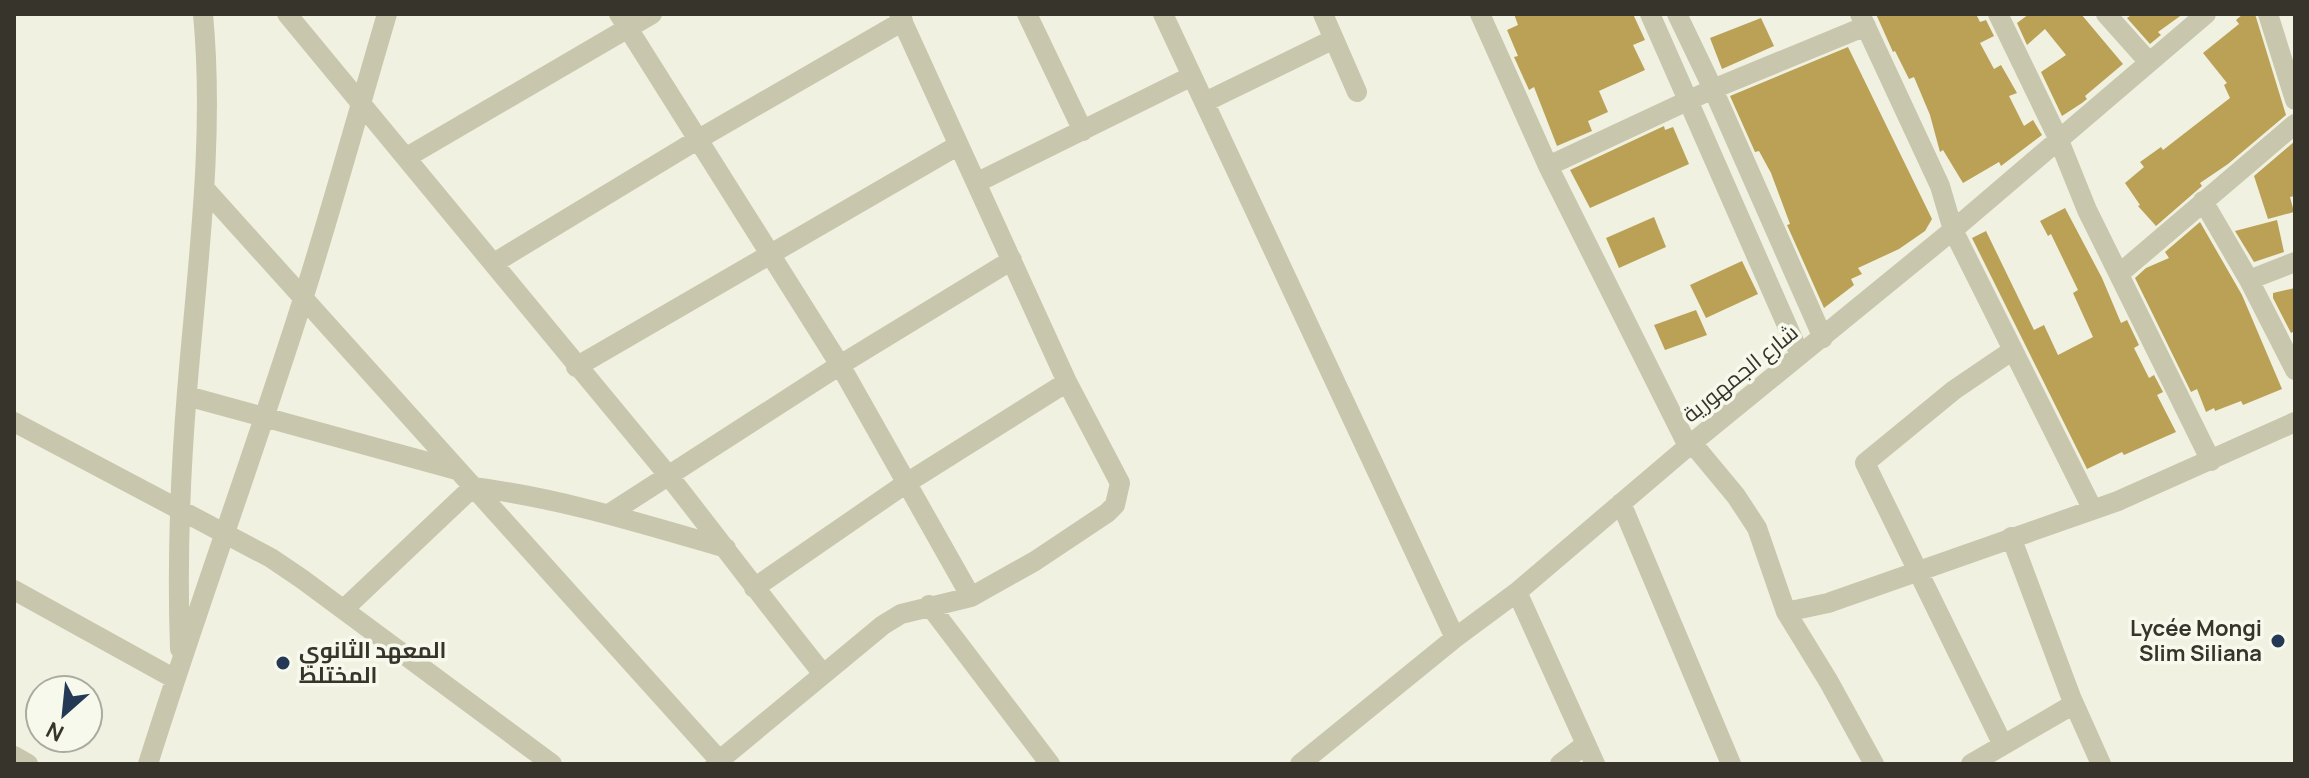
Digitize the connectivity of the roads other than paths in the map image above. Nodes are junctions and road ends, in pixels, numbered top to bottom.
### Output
1 (203, 14) edge
2 (287, 14) edge
3 (387, 14) edge
4 (652, 14) edge
5 (1027, 14) edge
6 (1163, 14) edge
7 (1323, 14) edge
8 (1480, 14) edge
9 (1650, 14) edge
10 (1677, 14) edge
11 (1998, 14) edge
12 (2106, 14) edge
13 (2206, 14) edge
14 (2268, 14) edge
15 (901, 18) edge
16 (1863, 20) edge
17 (624, 22) edge
18 (1334, 39) junction
19 (2148, 61) junction
20 (1192, 76) junction
21 (1713, 89) junction
22 (1357, 92) dead end
23 (1688, 100) junction
24 (2295, 100) edge
25 (363, 102) junction
26 (1205, 102) junction
27 (2295, 124) edge
28 (1083, 131) junction
29 (2058, 138) junction
30 (697, 140) junction
31 (957, 146) junction
32 (407, 157) junction
33 (1548, 166) junction
34 (976, 183) junction
35 (205, 189) junction
36 (2203, 201) junction
37 (1953, 230) junction
38 (769, 256) junction
39 (1012, 260) junction
40 (2295, 262) edge
41 (494, 263) junction
42 (2119, 274) junction
43 (2249, 280) junction
44 (304, 297) junction
45 (1823, 338) junction
46 (2013, 350) junction
47 (1800, 355) junction
48 (840, 365) junction
49 (576, 367) junction
50 (2295, 370) edge
51 (1067, 382) junction
52 (187, 396) junction
53 (264, 418) junction
54 (14, 422) edge
55 (2295, 422) edge
56 (1690, 444) junction
57 (2211, 461) junction
58 (457, 470) junction
59 (668, 475) junction
60 (905, 484) junction
61 (473, 487) junction
62 (1621, 503) junction
63 (2092, 508) junction
64 (181, 510) junction
65 (609, 514) junction
66 (226, 533) junction
67 (2011, 537) junction
68 (726, 548) junction
69 (1918, 571) junction
70 (754, 588) junction
71 (14, 590) edge
72 (1517, 592) junction
73 (971, 597) junction
74 (929, 605) junction
75 (344, 609) junction
76 (1786, 612) junction
77 (1455, 638) junction
78 (178, 670) junction
79 (823, 674) junction
80 (2074, 704) junction
81 (1586, 744) junction
82 (2003, 745) junction
83 (14, 756) edge
84 (718, 762) edge
85 (28, 764) edge
86 (148, 764) edge
87 (552, 764) edge
88 (1050, 764) edge
89 (1300, 764) edge
90 (1560, 764) edge
91 (1595, 764) edge
92 (1731, 764) edge
93 (1874, 764) edge
94 (1971, 764) edge
95 (2101, 764) edge

1 - 35 street
2 - 25 street
3 - 25 street
4 - 17 street
5 - 28 street
6 - 20 street
7 - 18 street
8 - 33 street
9 - 23 street
10 - 21 street
11 - 29 street
12 - 19 street
13 - 19 street, شارع الجمهورية
14 - 24 street
15 - 30 street
15 - 31 street
16 - 21 street
16 - 37 street
17 - 30 street
17 - 32 street
18 - 22 street
18 - 26 street
19 - 29 street, شارع الجمهورية
20 - 26 street
20 - 28 street
21 - 23 street
21 - 45 street
23 - 33 street
23 - 47 street
25 - 32 street
25 - 44 street
26 - 77 street
27 - 36 street
28 - 34 street
29 - 37 street, شارع الجمهورية
29 - 42 street
30 - 38 street
30 - 41 street
31 - 34 street
31 - 38 street
32 - 41 street
33 - 56 street
34 - 39 street
35 - 44 street
35 - 52 street
36 - 42 street
36 - 43 street
37 - 45 street, شارع الجمهورية
37 - 46 street
38 - 48 street
38 - 49 street
39 - 48 street
39 - 51 street
40 - 43 street
41 - 49 street
42 - 57 street
43 - 50 street
44 - 53 street
44 - 58 street
45 - 47 street, شارع الجمهورية
46 - 63 street
46 - 69 street
47 - 56 street, شارع الجمهورية
48 - 59 street
48 - 60 street
49 - 59 street
51 - 60 street
51 - 73 street
52 - 53 street
52 - 64 street
53 - 58 street
53 - 66 street
54 - 64 street
55 - 57 street
56 - 62 street, شارع الجمهورية
56 - 76 street
57 - 63 street
58 - 61 street
59 - 65 street
59 - 68 street
60 - 70 street
60 - 73 street
61 - 65 street
61 - 75 street
61 - 84 street
62 - 72 street, شارع الجمهورية
62 - 92 street
63 - 67 street
64 - 66 street
64 - 78 street
65 - 68 street
66 - 75 street
66 - 78 street
67 - 69 street
67 - 80 street
68 - 70 street
69 - 76 street
69 - 82 street
70 - 79 street
71 - 78 street
72 - 77 street, شارع الجمهورية
72 - 81 street
73 - 74 street
74 - 79 street
74 - 88 street
75 - 87 street
76 - 93 street
77 - 89 street, شارع الجمهورية
78 - 86 street
79 - 84 street
80 - 82 street
80 - 95 street
81 - 90 street
81 - 91 street
82 - 94 street
83 - 85 street

